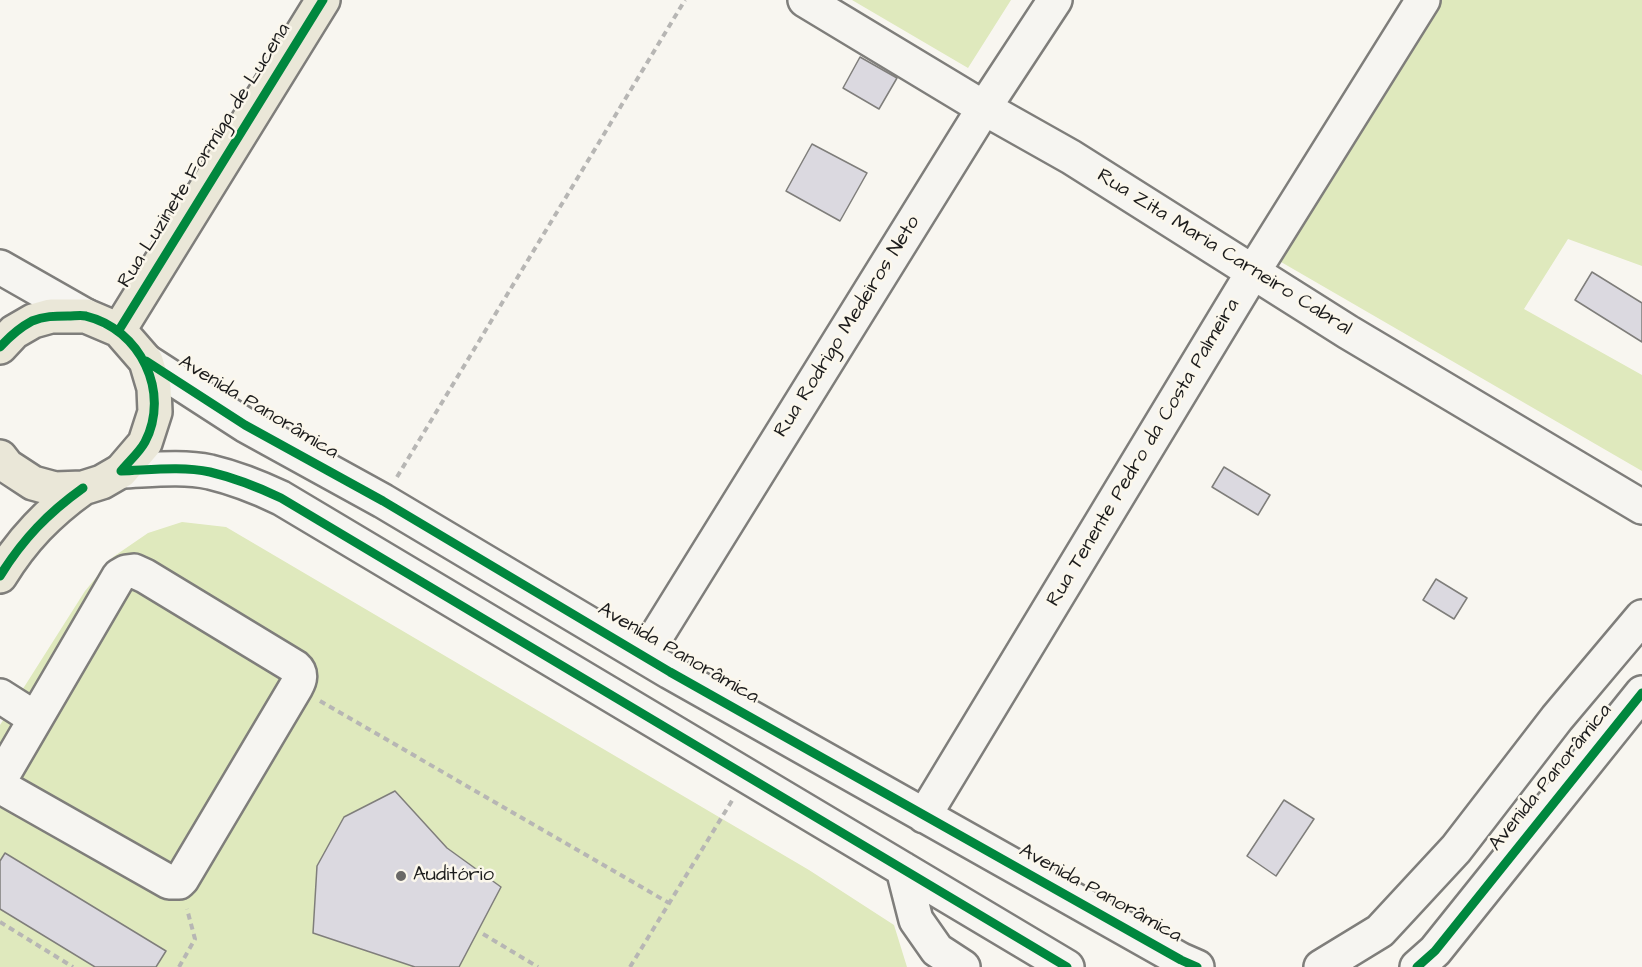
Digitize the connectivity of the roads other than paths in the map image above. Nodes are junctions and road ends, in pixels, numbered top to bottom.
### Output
1 (323, 0) edge
2 (805, 0) edge
3 (1054, 0) edge
4 (1423, 0) edge
5 (984, 108) junction
6 (0, 267) edge
7 (1253, 272) junction
8 (86, 316) junction
9 (119, 330) junction
10 (0, 347) edge
11 (146, 361) junction
12 (0, 457) edge
13 (121, 471) junction
14 (83, 488) junction
15 (1642, 507) edge
16 (0, 576) edge
17 (1642, 617) edge
18 (644, 656) junction
19 (1642, 693) edge
20 (0, 696) edge
21 (22, 722) edge
22 (924, 816) junction
23 (903, 869) junction
24 (963, 967) edge
25 (1067, 967) edge
26 (1197, 967) edge
27 (1321, 967) edge
28 (1417, 967) edge

1 - 9 main road, Rua Luzinete Formiga de Lucena
2 - 5 street, Rua Zita Maria Carneiro Cabral
3 - 5 street, Rua Rodrigo Medeiros Neto
4 - 7 street, Rua Tenente Pedro da Costa Palmeira
5 - 7 street, Rua Zita Maria Carneiro Cabral
5 - 18 street, Rua Rodrigo Medeiros Neto
6 - 8 street
7 - 15 street, Rua Zita Maria Carneiro Cabral
7 - 22 street, Rua Tenente Pedro da Costa Palmeira
8 - 9 main road
8 - 10 main road
9 - 11 main road
11 - 13 main road
11 - 18 street, Avenida Panorâmica
12 - 14 main road
13 - 14 main road
13 - 23 street
14 - 16 main road
17 - 27 street, Avenida Panorâmica
18 - 22 street, Avenida Panorâmica
19 - 28 street, Avenida Panorâmica
20 - 21 street
21 - 21 street
22 - 26 street, Avenida Panorâmica
23 - 24 street
23 - 25 street

